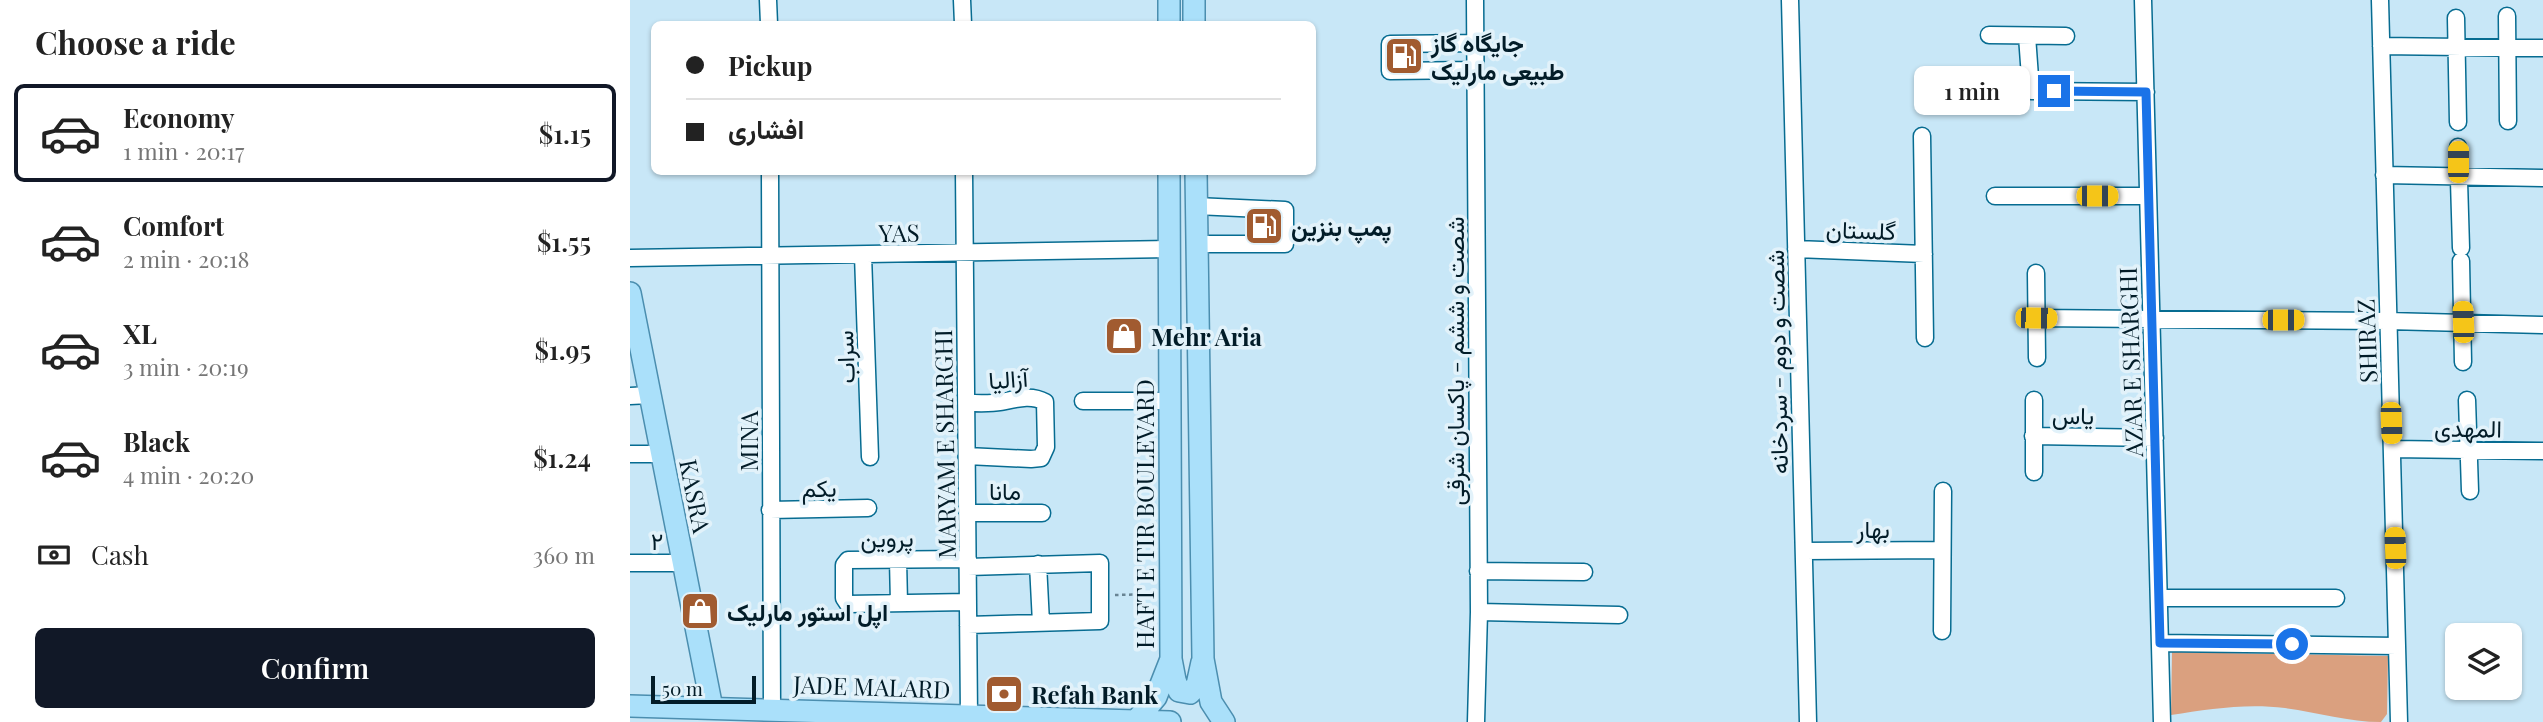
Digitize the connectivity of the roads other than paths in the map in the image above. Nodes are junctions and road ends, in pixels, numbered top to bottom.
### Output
1 (768, 0) edge
2 (962, 0) edge
3 (1169, 0) edge
4 (1194, 0) edge
5 (1475, 0) edge
6 (1790, 0) edge
7 (2143, 0) edge
8 (2380, 0) edge
9 (2507, 16) dead end
10 (2456, 18) dead end
11 (769, 21) edge
12 (962, 21) edge
13 (1169, 21) edge
14 (1194, 21) edge
15 (1989, 35) dead end
16 (2028, 36) junction
17 (2066, 36) dead end
18 (1475, 43) junction
19 (2381, 46) junction
20 (2457, 47) junction
21 (2507, 47) junction
22 (2543, 47) edge
23 (1475, 71) junction
24 (2146, 92) junction
25 (2508, 121) dead end
26 (2458, 122) dead end
27 (1922, 136) dead end
28 (2458, 147) dead end
29 (770, 175) edge
30 (964, 175) edge
31 (1169, 175) edge
32 (1196, 175) edge
33 (2384, 175) junction
34 (2458, 177) junction
35 (2543, 178) edge
36 (1995, 196) dead end
37 (2148, 196) junction
38 (1196, 206) junction
39 (1196, 244) junction
40 (1170, 249) junction
41 (1796, 249) junction
42 (965, 253) junction
43 (1924, 254) junction
44 (863, 255) junction
45 (771, 257) junction
46 (630, 258) edge
47 (2036, 273) dead end
48 (630, 293) edge
49 (2036, 318) junction
50 (2152, 320) junction
51 (2388, 321) junction
52 (2463, 322) junction
53 (2543, 325) edge
54 (634, 336) edge
55 (1924, 338) dead end
56 (2037, 358) dead end
57 (2463, 362) dead end
58 (640, 395) edge
59 (2034, 400) dead end
60 (2468, 400) dead end
61 (1083, 401) dead end
62 (1170, 401) junction
63 (966, 403) junction
64 (2033, 436) junction
65 (2155, 438) junction
66 (2392, 449) junction
67 (2469, 450) junction
68 (2543, 451) edge
69 (630, 454) edge
70 (661, 454) junction
71 (967, 456) junction
72 (870, 457) dead end
73 (2034, 472) dead end
74 (1942, 491) dead end
75 (2470, 491) dead end
76 (868, 508) dead end
77 (771, 510) junction
78 (967, 513) junction
79 (1042, 513) dead end
80 (1942, 550) junction
81 (1804, 551) junction
82 (898, 560) junction
83 (630, 563) edge
84 (683, 563) junction
85 (968, 563) junction
86 (1038, 564) junction
87 (1478, 571) junction
88 (1584, 572) dead end
89 (2159, 598) junction
90 (2336, 598) dead end
91 (968, 602) junction
92 (898, 603) junction
93 (1479, 612) junction
94 (1619, 615) dead end
95 (1041, 623) junction
96 (968, 625) junction
97 (1942, 631) dead end
98 (2160, 643) junction
99 (2397, 646) junction
100 (1171, 659) junction
101 (1203, 659) junction
102 (630, 706) edge
103 (705, 709) junction
104 (772, 710) junction
105 (969, 716) junction
106 (1136, 721) edge
107 (1170, 722) edge
108 (1224, 722) edge
109 (1476, 722) edge
110 (1808, 722) edge
111 (2162, 722) edge
112 (2399, 722) edge

1 - 11 street
2 - 12 street
3 - 13 main road
4 - 14 main road
5 - 18 street, شصت و ششم - پاکسان شرقی
6 - 41 street, شصت و دوم - سردخانه
7 - 24 street, AZAR E SHARGHI
8 - 19 street, SHIRAZ
9 - 21 street
10 - 20 street
15 - 16 street
16 - 17 street
16 - 24 street
18 - 23 street, شصت و ششم - پاکسان شرقی
18 - 23 street
19 - 20 street
19 - 33 street, SHIRAZ
20 - 21 street
20 - 26 street
21 - 22 street
21 - 25 street
23 - 87 street, شصت و ششم - پاکسان شرقی
24 - 37 street, AZAR E SHARGHI
27 - 43 street
28 - 34 street
29 - 45 street, MINA
30 - 42 street, MARYAM E SHARGHI
31 - 40 main road, HAFT E TIR BOULEVARD
32 - 38 main road
33 - 34 street
33 - 51 street, SHIRAZ
34 - 35 street
34 - 52 street
36 - 37 street
37 - 50 street, AZAR E SHARGHI
38 - 39 main road
38 - 39 street
39 - 101 main road
40 - 42 street, YAS
40 - 62 main road, HAFT E TIR BOULEVARD
41 - 43 street, گلستان
41 - 81 street, شصت و دوم - سردخانه
42 - 44 street, YAS
42 - 63 street, MARYAM E SHARGHI
43 - 55 street
44 - 45 street, YAS
44 - 72 street, سراب
45 - 46 street, YAS
45 - 77 street, MINA
47 - 49 street
48 - 54 main road, KASRA
49 - 50 street
49 - 56 street
50 - 51 street
50 - 65 street, AZAR E SHARGHI
51 - 52 street
51 - 66 street, SHIRAZ
52 - 53 street
52 - 57 street
54 - 58 main road, KASRA
58 - 70 main road, KASRA
59 - 64 street, یاس
60 - 67 street
61 - 62 street
62 - 100 main road, HAFT E TIR BOULEVARD
63 - 71 street, MARYAM E SHARGHI
63 - 71 street, آزالیا
64 - 65 street, یاس
64 - 73 street, یاس
65 - 89 street, AZAR E SHARGHI
66 - 67 street, المهدی
66 - 99 street, SHIRAZ
67 - 68 street, المهدی
67 - 75 street
69 - 70 street
70 - 84 main road, KASRA
71 - 78 street, MARYAM E SHARGHI
74 - 80 street
76 - 77 street, یکم
77 - 104 street, MINA
78 - 79 street, مانا
78 - 85 street, MARYAM E SHARGHI
80 - 81 street, بهار
80 - 97 street
81 - 110 street, شصت و دوم - سردخانه
82 - 85 street, پروین
82 - 92 street
82 - 92 street, پروین
83 - 84 street, ۲
84 - 103 main road, KASRA
85 - 86 street, پروین
85 - 91 street, MARYAM E SHARGHI
86 - 95 street
86 - 95 street, پروین
87 - 88 street
87 - 93 street, شصت و ششم - پاکسان شرقی
89 - 90 street
89 - 98 street, AZAR E SHARGHI
91 - 92 street, پروین
91 - 96 street, MARYAM E SHARGHI
93 - 94 street
93 - 109 street, شصت و ششم - پاکسان شرقی
95 - 96 street
96 - 105 street, MARYAM E SHARGHI
98 - 99 street
98 - 111 street, AZAR E SHARGHI
99 - 112 street, SHIRAZ
100 - 101 main road
100 - 106 main road, HAFT E TIR BOULEVARD
101 - 108 main road
102 - 103 main road, JADE MALARD
103 - 104 main road, JADE MALARD
104 - 105 main road, JADE MALARD
105 - 106 main road, JADE MALARD
106 - 107 main road, JADE MALARD

